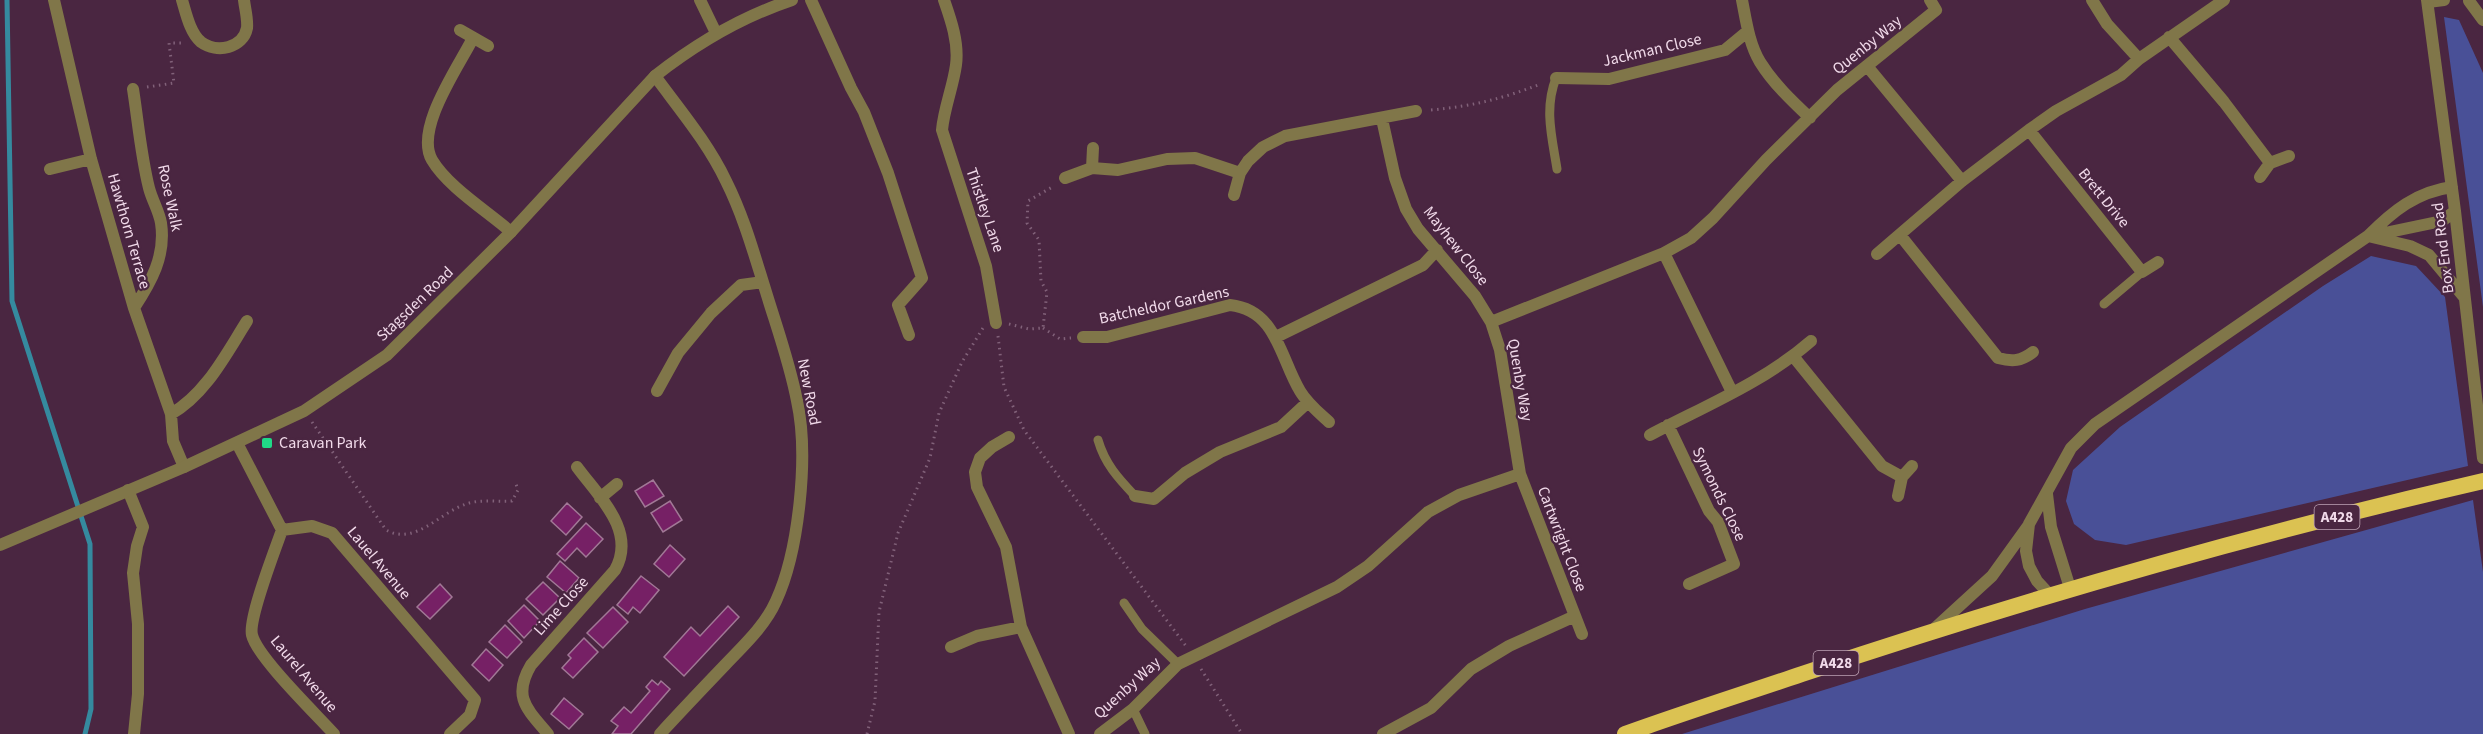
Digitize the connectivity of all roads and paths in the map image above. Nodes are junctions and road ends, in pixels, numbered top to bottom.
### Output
1 (54, 0) edge
2 (182, 0) edge
3 (244, 0) edge
4 (700, 0) edge
5 (792, 0) edge
6 (811, 0) edge
7 (944, 0) edge
8 (1742, 0) edge
9 (1930, 0) edge
10 (2092, 0) edge
11 (2224, 0) edge
12 (2444, 0) edge
13 (2467, 0) edge
14 (2427, 1) edge
15 (2483, 20) edge
16 (460, 30) dead end
17 (1748, 31) junction
18 (716, 33) junction
19 (2169, 37) junction
20 (473, 38) junction
21 (201, 42) junction
22 (488, 46) dead end
23 (2139, 59) junction
24 (1867, 66) junction
25 (655, 76) junction
26 (1556, 78) junction
27 (133, 88) joint
28 (1416, 111) joint
29 (1810, 118) junction
30 (1382, 119) junction
31 (2029, 130) junction
32 (1093, 148) dead end
33 (2289, 156) dead end
34 (91, 159) junction
35 (2270, 163) junction
36 (1092, 168) junction
37 (50, 169) dead end
38 (1557, 170) dead end
39 (1240, 173) junction
40 (2260, 177) dead end
41 (1065, 178) joint
42 (1962, 181) junction
43 (2452, 187) junction
44 (1234, 195) dead end
45 (2455, 211) junction
46 (511, 232) junction
47 (1900, 236) junction
48 (2368, 236) junction
49 (1437, 250) junction
50 (1664, 253) junction
51 (1877, 254) dead end
52 (2158, 262) dead end
53 (2142, 272) junction
54 (763, 282) junction
55 (2465, 298) junction
56 (2104, 304) dead end
57 (134, 308) junction
58 (247, 321) dead end
59 (1491, 322) junction
60 (996, 323) junction
61 (1043, 328) junction
62 (909, 335) dead end
63 (1083, 337) joint
64 (1276, 337) junction
65 (1811, 340) dead end
66 (2033, 352) dead end
67 (1793, 356) junction
68 (657, 391) dead end
69 (1732, 392) junction
70 (1308, 402) junction
71 (304, 411) junction
72 (171, 414) junction
73 (1329, 422) dead end
74 (1668, 425) junction
75 (1650, 435) dead end
76 (1009, 437) dead end
77 (1098, 440) dead end
78 (237, 443) junction
79 (2483, 458) edge
80 (577, 466) dead end
81 (1912, 466) dead end
82 (184, 467) junction
83 (1520, 474) junction
84 (1902, 477) junction
85 (2483, 481) edge
86 (516, 484) dead end
87 (617, 484) dead end
88 (128, 490) junction
89 (2047, 494) junction
90 (1135, 496) joint
91 (1898, 496) dead end
92 (600, 498) junction
93 (2029, 524) junction
94 (282, 530) junction
95 (0, 545) edge
96 (1689, 584) dead end
97 (2070, 588) junction
98 (2049, 594) junction
99 (1124, 603) dead end
100 (1575, 616) junction
101 (1021, 627) junction
102 (1932, 630) junction
103 (1582, 634) dead end
104 (951, 647) dead end
105 (1194, 656) junction
106 (1178, 664) junction
107 (1133, 709) junction
108 (134, 734) edge
109 (334, 734) edge
110 (450, 734) edge
111 (548, 734) edge
112 (660, 734) edge
113 (867, 734) edge
114 (1069, 734) edge
115 (1100, 734) edge
116 (1145, 734) edge
117 (1242, 734) edge
118 (1383, 734) edge
119 (1625, 734) edge

1 - 34 street, Hawthorn Terrace
2 - 21 street
3 - 21 street
4 - 18 street
5 - 18 street, Stagsden Road
6 - 62 street
7 - 60 street, Thistley Lane
8 - 17 street
9 - 24 street, Quenby Way
10 - 23 street
11 - 19 street
12 - 14 street
13 - 15 street
14 - 43 street, Box End Road
16 - 20 street
17 - 26 street, Jackman Close
17 - 29 street
18 - 25 street, Stagsden Road
19 - 23 street
19 - 35 street
20 - 22 street
20 - 46 street
21 - 27 path
23 - 31 street
24 - 29 street, Quenby Way
24 - 42 street
25 - 46 street, Stagsden Road
25 - 54 street, New Road
26 - 28 path
26 - 38 lane
27 - 57 street, Rose Walk
28 - 30 street
29 - 50 street, Quenby Way
30 - 39 street
30 - 49 street, Mayhew Close
31 - 42 street
31 - 53 street, Brett Drive
32 - 36 street
33 - 35 street
34 - 37 street
34 - 57 street, Hawthorn Terrace
35 - 40 street
36 - 39 street
36 - 41 street
39 - 44 street
41 - 61 path
42 - 47 street
43 - 45 street, Box End Road
43 - 48 street
45 - 48 street
45 - 55 street, Box End Road
46 - 71 street, Stagsden Road
47 - 51 street
47 - 66 street
48 - 55 street
48 - 89 street
49 - 59 street, Mayhew Close
49 - 64 street
50 - 59 street, Quenby Way
50 - 69 street
52 - 53 street
53 - 56 lane
54 - 68 street
54 - 112 street, New Road
55 - 79 street, Box End Road
57 - 72 street, Hawthorn Terrace
58 - 72 street
59 - 83 street, Quenby Way
60 - 61 path
60 - 105 path
60 - 113 path
61 - 63 path
63 - 64 street, Batcheldor Gardens
64 - 70 street, Batcheldor Gardens
65 - 67 street
67 - 69 street
67 - 84 street
69 - 74 street
70 - 73 street, Batcheldor Gardens
70 - 90 street
71 - 78 street, Stagsden Road
71 - 86 path
72 - 82 street, Hawthorn Terrace
74 - 75 street
74 - 96 street, Symonds Close
76 - 101 street
77 - 90 lane
78 - 82 street, Stagsden Road
78 - 94 street
80 - 92 street, Lime Close
81 - 84 street
82 - 88 street, Stagsden Road
83 - 100 street, Cartwright Close
83 - 105 street, Quenby Way
84 - 91 street
85 - 97 highway, A428
87 - 92 street
88 - 95 street, Stagsden Road
88 - 108 street
89 - 93 street
89 - 97 street
92 - 111 street, Lime Close
93 - 98 street
93 - 102 street
94 - 109 street, Laurel Avenue
94 - 110 street, Lauel Avenue
97 - 98 highway, A428
98 - 102 highway, A428
99 - 106 lane
100 - 103 street, Cartwright Close
100 - 118 street, Cartwright Close
101 - 104 street
101 - 114 street
102 - 119 highway, A428
105 - 106 street, Quenby Way
105 - 117 path
106 - 107 street, Quenby Way
107 - 115 street, Quenby Way
107 - 116 lane

